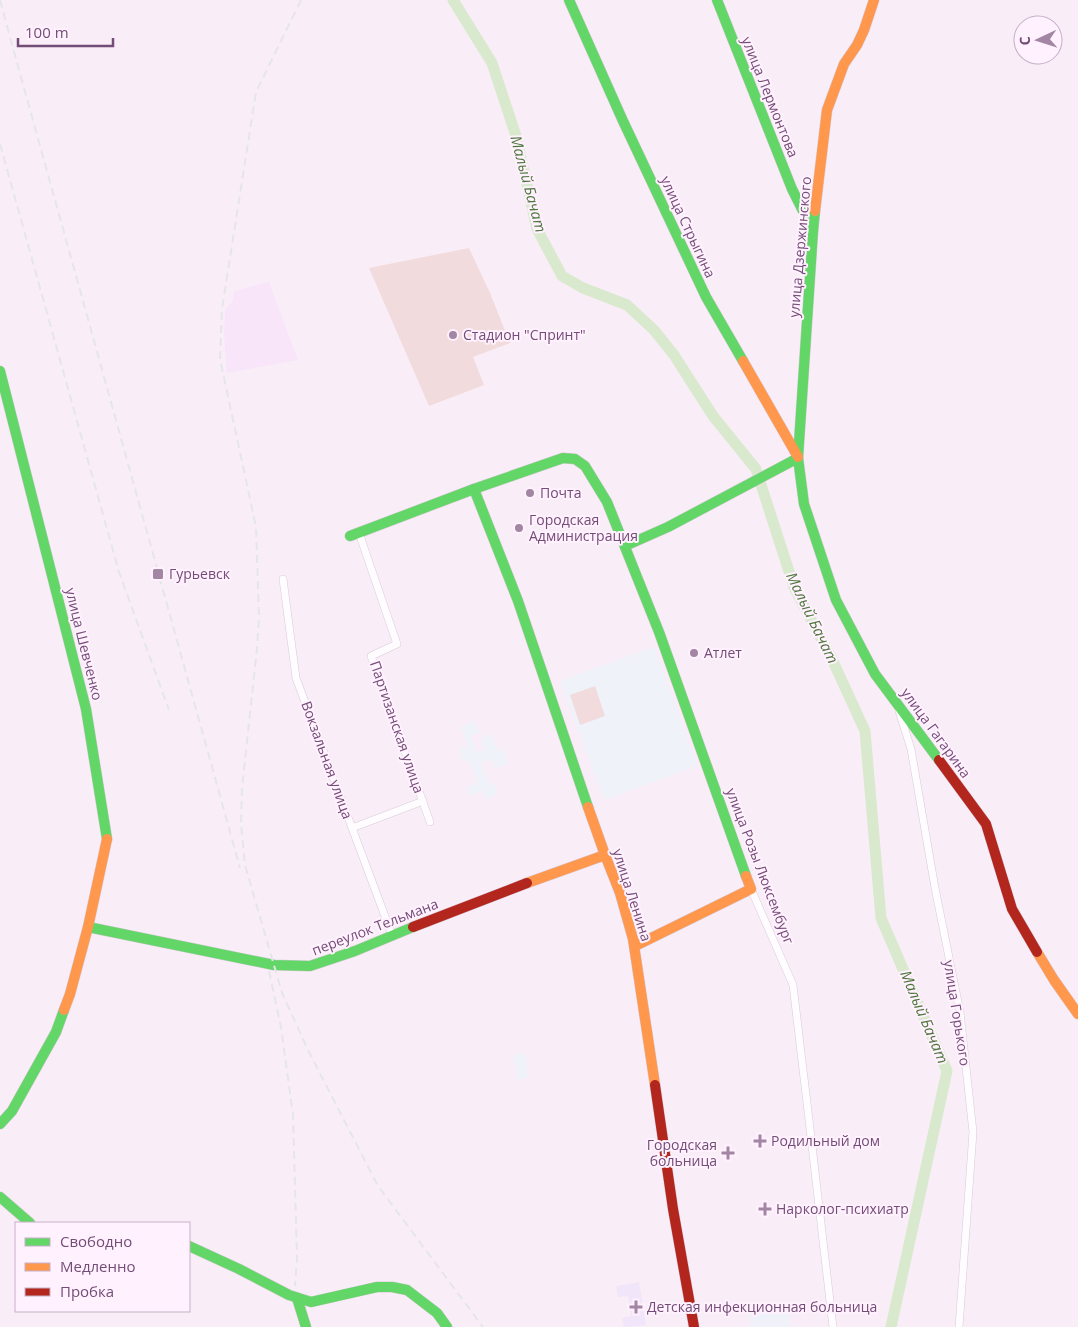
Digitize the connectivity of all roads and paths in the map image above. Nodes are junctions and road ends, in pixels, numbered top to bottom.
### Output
1 (569, 0) edge
2 (716, 0) edge
3 (874, 0) edge
4 (814, 230) junction
5 (0, 371) edge
6 (798, 458) junction
7 (474, 489) junction
8 (354, 534) joint
9 (625, 546) junction
10 (283, 579) dead end
11 (897, 703) junction
12 (423, 801) junction
13 (430, 822) dead end
14 (352, 828) junction
15 (605, 855) junction
16 (751, 889) junction
17 (88, 927) junction
18 (392, 935) junction
19 (634, 946) junction
20 (1078, 1014) edge
21 (0, 1124) edge
22 (0, 1197) edge
23 (29, 1222) edge
24 (190, 1246) edge
25 (293, 1296) junction
26 (306, 1327) edge
27 (447, 1327) edge
28 (694, 1327) edge
29 (833, 1327) edge
30 (959, 1327) edge

1 - 6 street, улица Стрыгина
2 - 4 street, улица Лермонтова
3 - 4 street, улица Дзержинского
4 - 6 street, улица Дзержинского
5 - 17 street, улица Шевченко
6 - 9 street
6 - 11 street, улица Гагарина
7 - 8 street
7 - 9 street, улица Розы Люксембург
7 - 15 street, улица Ленина
8 - 12 street, Партизанская улица
9 - 16 street, улица Розы Люксембург
10 - 14 street, Вокзальная улица
11 - 20 street, улица Гагарина
11 - 30 street, улица Горького
12 - 13 street, Партизанская улица
12 - 14 street
14 - 18 street, Вокзальная улица
15 - 18 street, переулок Тельмана
15 - 19 street, улица Ленина
16 - 19 street
16 - 29 street, улица Розы Люксембург
17 - 18 street, переулок Тельмана
17 - 21 street, улица Шевченко
19 - 28 street, улица Ленина
22 - 23 street
24 - 25 street
25 - 26 street
25 - 27 street

